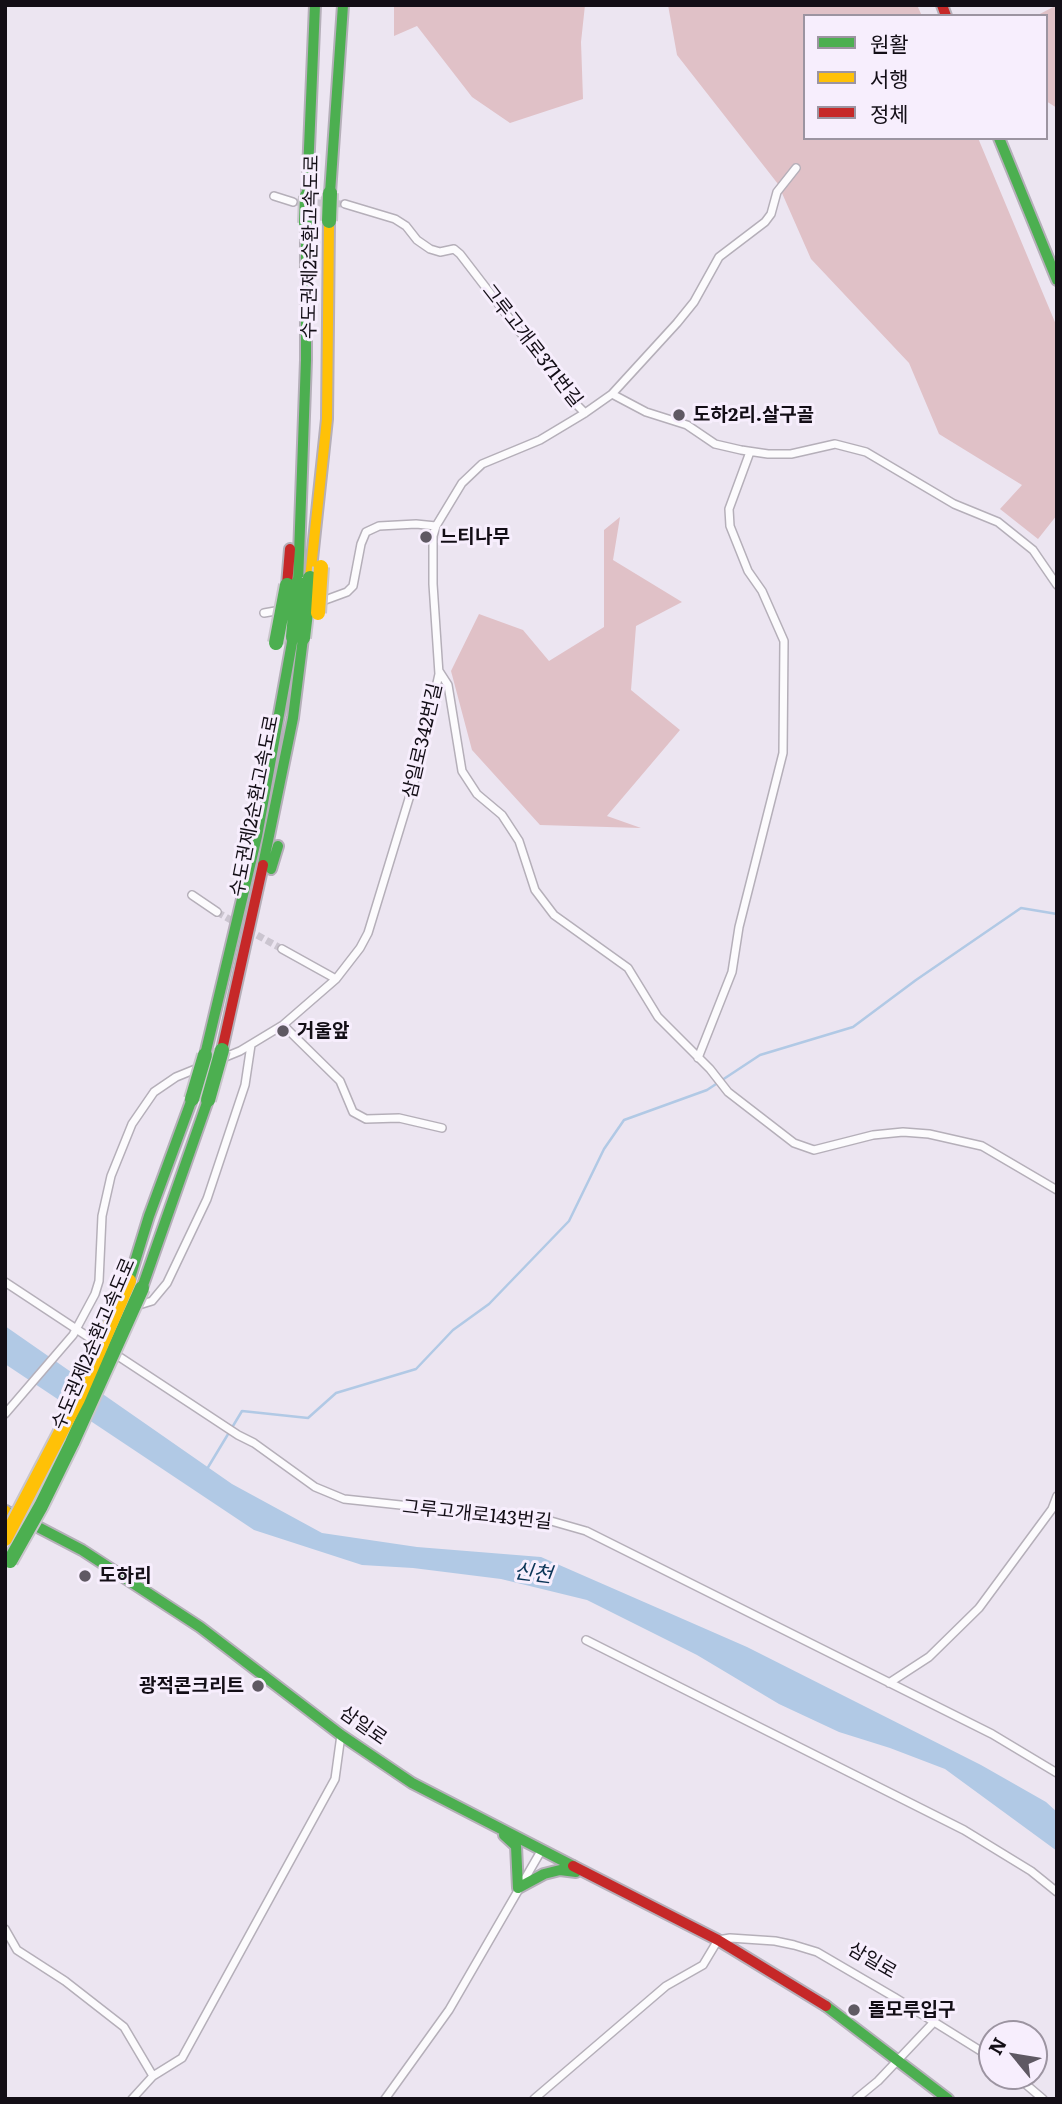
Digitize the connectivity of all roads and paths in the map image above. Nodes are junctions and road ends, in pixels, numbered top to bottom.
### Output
1 (315, 5) edge
2 (343, 5) edge
3 (999, 140) edge
4 (796, 168) dead end
5 (274, 196) dead end
6 (300, 199) junction
7 (345, 204) tunnel mouth
8 (1057, 280) edge
9 (612, 394) junction
10 (585, 413) junction
11 (327, 419) junction
12 (750, 452) junction
13 (436, 526) junction
14 (298, 582) junction
15 (1057, 585) edge
16 (264, 613) dead end
17 (318, 613) dead end
18 (298, 638) junction
19 (276, 643) dead end
20 (438, 670) junction
21 (258, 802) dead end
22 (278, 846) dead end
23 (192, 895) dead end
24 (217, 912) tunnel mouth
25 (237, 929) junction
26 (282, 950) tunnel mouth
27 (336, 979) junction
28 (237, 989) junction
29 (283, 1025) junction
30 (251, 1045) junction
31 (698, 1058) junction
32 (442, 1128) dead end
33 (1057, 1190) edge
34 (5, 1282) edge
35 (135, 1285) junction
36 (139, 1305) dead end
37 (75, 1331) junction
38 (8, 1411) edge
39 (1057, 1496) edge
40 (6, 1511) edge
41 (5, 1539) edge
42 (8, 1564) edge
43 (586, 1640) dead end
44 (889, 1683) junction
45 (341, 1735) junction
46 (1057, 1773) edge
47 (491, 1824) junction
48 (541, 1851) junction
49 (584, 1872) junction
50 (518, 1888) junction
51 (1057, 1892) edge
52 (5, 1929) edge
53 (718, 1940) junction
54 (933, 2023) junction
55 (978, 2050) edge
56 (898, 2060) junction
57 (153, 2077) junction
58 (132, 2099) edge
59 (385, 2099) edge
60 (534, 2099) edge
61 (856, 2099) edge
62 (948, 2099) edge

1 - 6 main road, 수도권제2순환고속도로
2 - 11 main road, 수도권제2순환고속도로, bridge
3 - 8 main road
4 - 9 street
5 - 6 street
6 - 14 main road, 수도권제2순환고속도로, bridge
7 - 10 street, 그루고개로371번길
9 - 10 street, 그루고개로371번길
9 - 12 street, 그루고개로371번길
10 - 13 street, 삼일로342번길
11 - 14 main road, 수도권제2순환고속도로
11 - 17 main road, bridge
12 - 15 street, 그루고개로371번길
12 - 31 street
13 - 16 street
13 - 20 street, 삼일로342번길
14 - 18 main road, 수도권제2순환고속도로, bridge
14 - 19 main road, bridge
18 - 25 main road, 수도권제2순환고속도로
18 - 28 main road, 수도권제2순환고속도로
20 - 27 street, 삼일로342번길
20 - 31 street
21 - 25 main road
22 - 28 main road
23 - 24 street
25 - 35 main road, 수도권제2순환고속도로, bridge
26 - 27 street
27 - 29 street, 삼일로342번길
28 - 35 main road, 수도권제2순환고속도로, bridge
29 - 30 street, 삼일로342번길
29 - 32 street
30 - 36 street
30 - 37 street, 삼일로342번길
31 - 33 street
34 - 37 street, 그루고개로143번길
35 - 41 main road, 수도권제2순환고속도로, bridge
35 - 42 main road, 수도권제2순환고속도로, bridge
37 - 38 street, 삼일로342번길
37 - 44 street, 그루고개로143번길
39 - 44 street
40 - 45 main road, 삼일로
43 - 51 street
44 - 46 street, 그루고개로143번길
45 - 47 main road, 삼일로
45 - 57 street
47 - 48 main road, 삼일로
47 - 50 main road
48 - 49 main road, 삼일로
48 - 50 street
49 - 50 main road
49 - 53 main road, 삼일로
50 - 59 street
52 - 57 street
53 - 54 street, 삼일로
53 - 56 main road, 삼일로
53 - 60 street
54 - 55 street, 삼일로
54 - 56 street
56 - 61 street
56 - 62 main road, 삼일로
57 - 58 street

